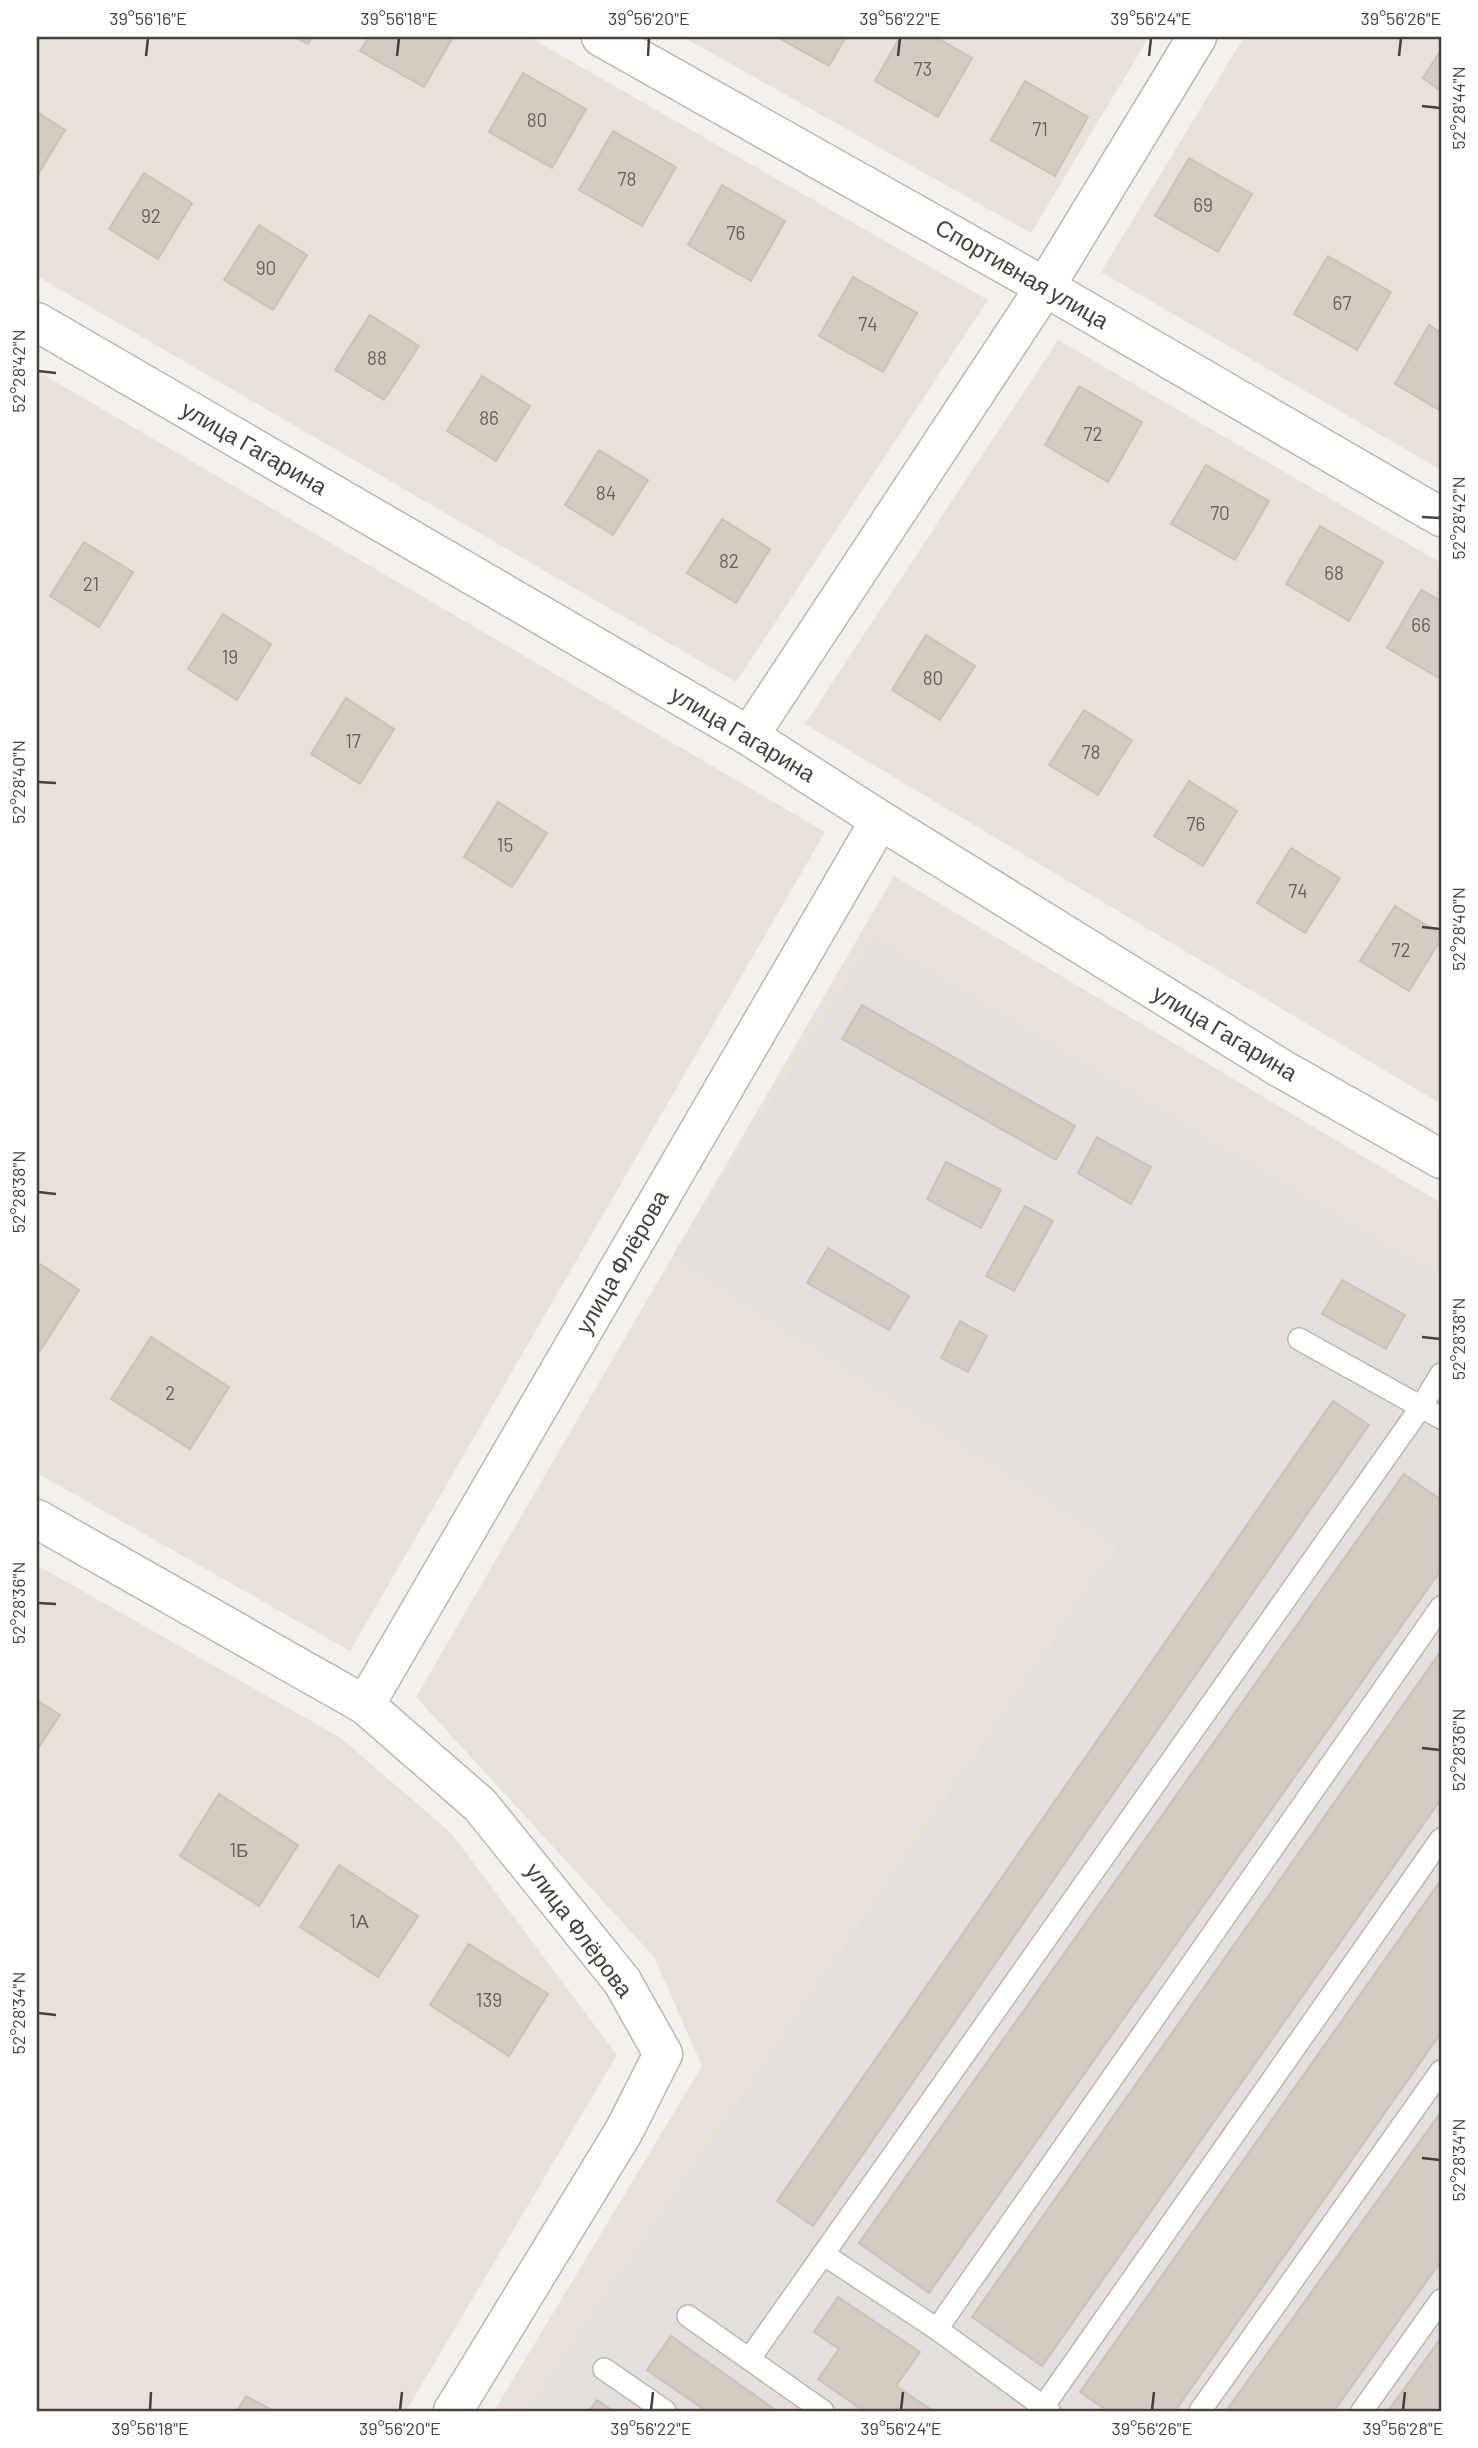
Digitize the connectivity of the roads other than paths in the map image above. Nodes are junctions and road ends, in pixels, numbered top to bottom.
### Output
1 (601, 37) edge
2 (1197, 37) edge
3 (1045, 286) junction
4 (37, 322) edge
5 (1441, 517) edge
6 (749, 736) junction
7 (880, 820) junction
8 (1441, 1159) edge
9 (1299, 1339) dead end
10 (1441, 1374) edge
11 (1421, 1407) junction
12 (1441, 1418) edge
13 (37, 1519) edge
14 (1441, 1607) edge
15 (365, 1705) junction
16 (1441, 1839) edge
17 (1441, 2071) edge
18 (823, 2255) junction
19 (1441, 2301) edge
20 (688, 2316) dead end
21 (937, 2329) junction
22 (750, 2358) junction
23 (604, 2369) dead end
24 (1046, 2409) edge
25 (453, 2411) edge
26 (665, 2411) edge
27 (823, 2411) edge
28 (1200, 2411) edge
29 (1362, 2411) edge

1 - 3 street, Спортивная улица
2 - 3 street
3 - 5 street, Спортивная улица
3 - 6 street
4 - 6 street, улица Гагарина
6 - 7 street, улица Гагарина
7 - 8 street, улица Гагарина
7 - 15 street, улица Флёрова
9 - 11 lane
10 - 11 lane
11 - 12 lane
11 - 18 lane
13 - 15 street, улица Флёрова
14 - 21 lane
15 - 25 street, улица Флёрова
16 - 24 lane
17 - 28 lane
18 - 21 lane
18 - 22 lane
19 - 29 lane
20 - 22 lane
21 - 24 lane
22 - 27 lane
23 - 26 lane

